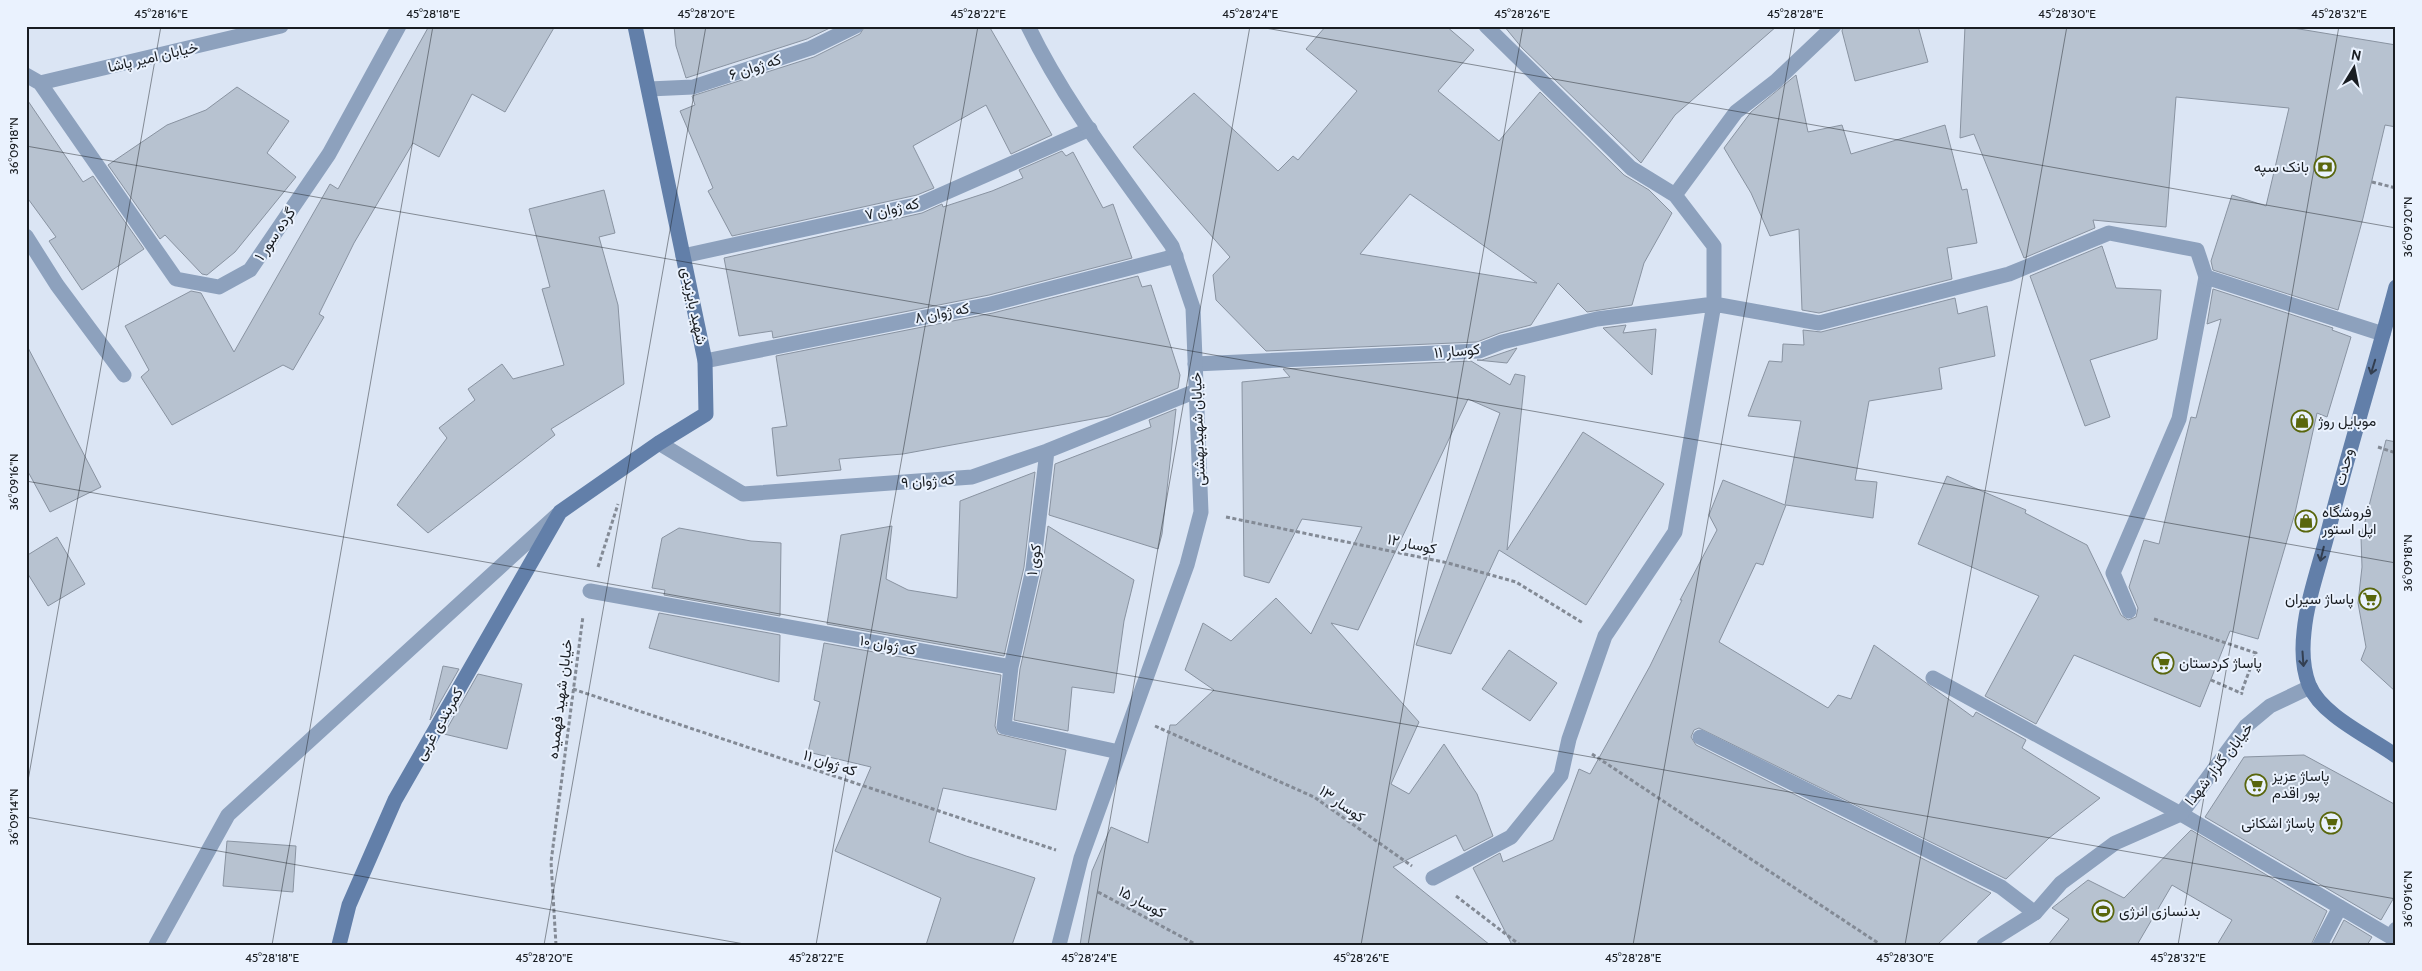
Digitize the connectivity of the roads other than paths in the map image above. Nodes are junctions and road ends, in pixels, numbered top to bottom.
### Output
1 (282, 26) edge
2 (399, 26) edge
3 (635, 26) edge
4 (856, 26) edge
5 (1028, 26) edge
6 (1486, 26) edge
7 (1834, 26) edge
8 (26, 75) edge
9 (40, 83) junction
10 (650, 89) junction
11 (1090, 129) junction
12 (1675, 194) junction
13 (26, 236) edge
14 (683, 256) junction
15 (1176, 256) junction
16 (2206, 277) junction
17 (2396, 287) edge
18 (1714, 304) junction
19 (2384, 334) junction
20 (706, 361) junction
21 (1195, 364) junction
22 (124, 375) dead end
23 (1196, 391) junction
24 (659, 443) junction
25 (1047, 451) junction
26 (560, 512) junction
27 (590, 591) road end
28 (2129, 611) road end
29 (1011, 667) junction
30 (1933, 678) dead end
31 (2310, 686) junction
32 (1700, 738) dead end
33 (1119, 752) junction
34 (2396, 756) edge
35 (2181, 814) junction
36 (1433, 878) road end
37 (2340, 907) junction
38 (2035, 913) junction
39 (2394, 935) edge
40 (156, 945) edge
41 (339, 945) edge
42 (1059, 945) edge
43 (1984, 945) edge
44 (2320, 945) edge

1 - 9 street, خیابان امیر پاشا
2 - 9 street, گرده سور ۱
3 - 10 street, شهید بایزیدی
4 - 10 street, که ژوان ۶
5 - 11 street, خیابان شهیدبهشتی
6 - 12 street
7 - 12 street
8 - 9 street
10 - 14 street, شهید بایزیدی
11 - 14 street, که ژوان ۷
11 - 15 street, خیابان شهیدبهشتی
12 - 18 street
13 - 22 street
14 - 20 street, شهید بایزیدی
15 - 20 street, که ژوان ۸
15 - 21 street, خیابان شهیدبهشتی
16 - 18 street, کوسار ۱۱
16 - 19 street
16 - 28 street
17 - 19 street, وحدت
18 - 21 street, کوسار ۱۱
18 - 36 street
19 -> 31 street, وحدت
20 - 24 street, شهید بایزیدی
21 - 23 street, خیابان شهیدبهشتی
23 - 25 street, که ژوان ۹
23 - 33 street, خیابان شهیدبهشتی
24 - 25 street, که ژوان ۹
24 - 26 street, شهید بایزیدی
25 - 29 street, کوی ۱
26 - 40 street
26 - 41 street, کمربندی غربی
27 - 29 street, که ژوان ۱۰
29 - 33 street
30 - 35 street
31 - 34 street, وحدت
31 - 35 street, خیابان گلزار شهدا
32 - 38 street
33 - 42 street, خیابان شهیدبهشتی
35 - 37 street
35 - 38 street, خیابان گلزار شهدا
37 - 39 street
37 - 44 street
38 - 43 street, خیابان گلزار شهدا

